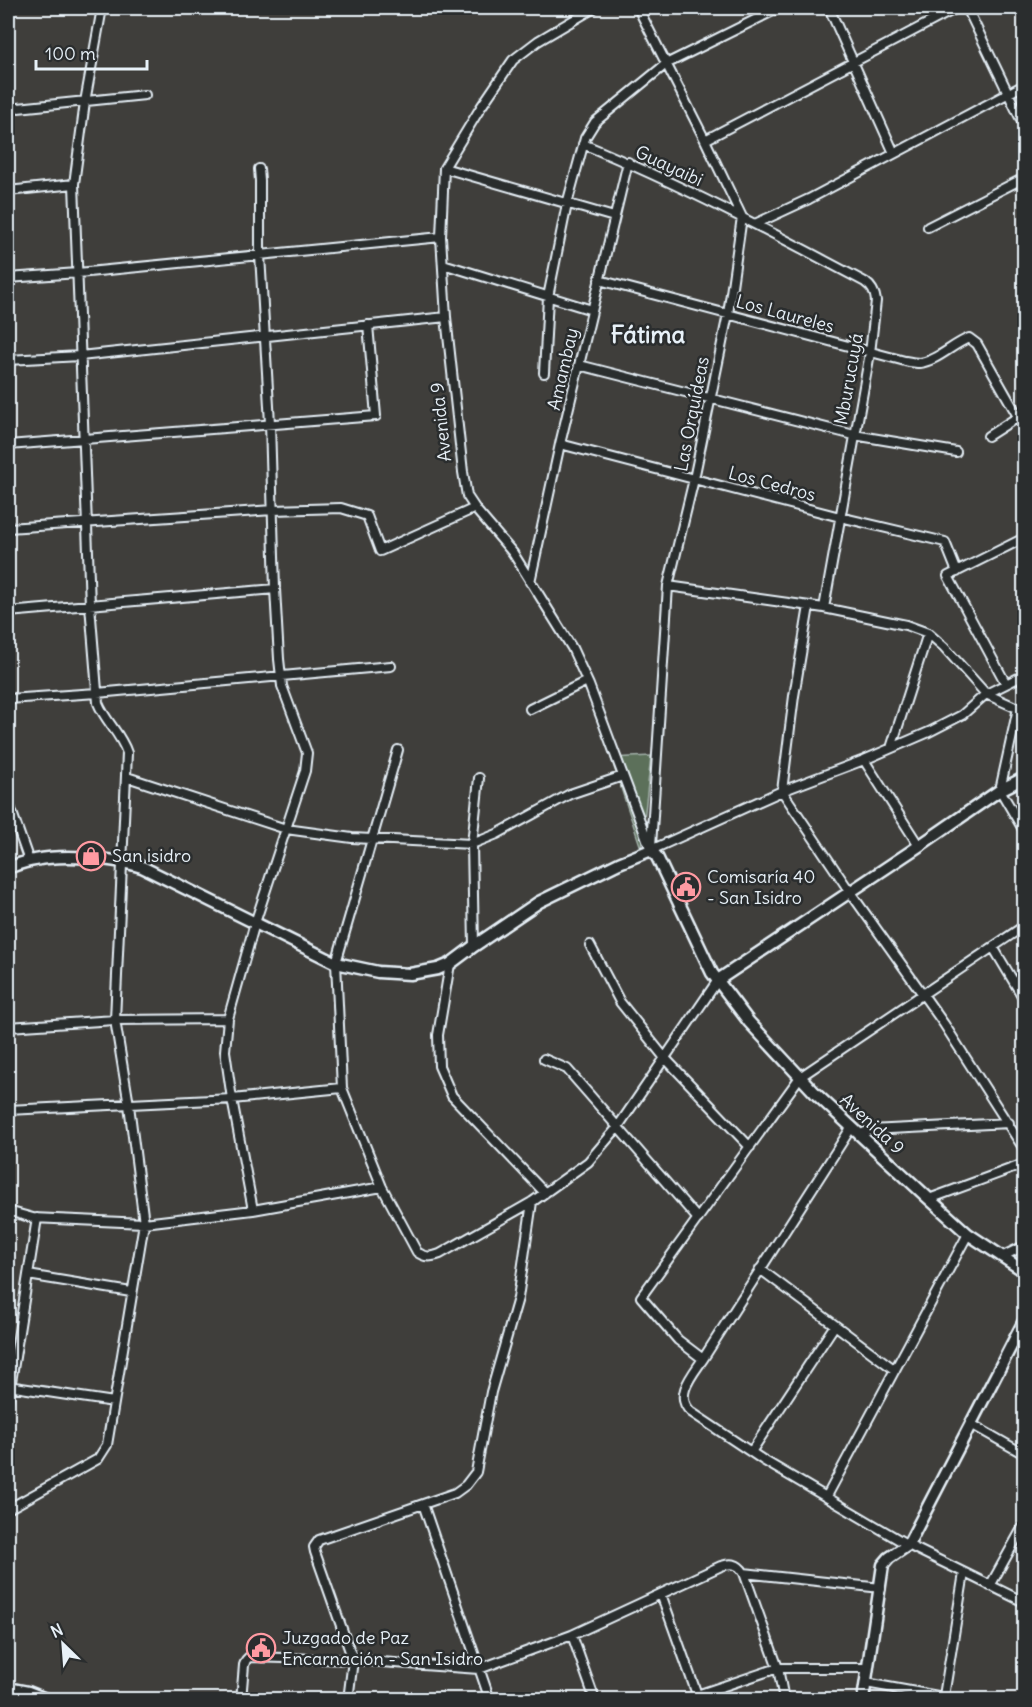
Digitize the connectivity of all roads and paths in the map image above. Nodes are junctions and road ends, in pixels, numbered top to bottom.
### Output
1 (102, 8) edge
2 (594, 8) edge
3 (638, 8) edge
4 (779, 8) edge
5 (830, 8) edge
6 (957, 8) edge
7 (967, 8) edge
8 (854, 62) junction
9 (666, 64) junction
10 (1024, 84) edge
11 (1008, 93) junction
12 (145, 95) dead end
13 (85, 102) junction
14 (8, 109) edge
15 (1024, 126) edge
16 (705, 140) junction
17 (583, 144) junction
18 (894, 153) junction
19 (628, 162) junction
20 (444, 168) junction
21 (259, 169) dead end
22 (1024, 178) edge
23 (74, 184) junction
24 (8, 191) edge
25 (567, 204) junction
26 (615, 217) junction
27 (742, 217) junction
28 (755, 224) junction
29 (928, 227) dead end
30 (441, 237) junction
31 (260, 255) junction
32 (443, 264) junction
33 (78, 273) junction
34 (8, 278) edge
35 (599, 280) junction
36 (548, 297) junction
37 (592, 310) junction
38 (728, 314) junction
39 (446, 317) junction
40 (368, 325) junction
41 (265, 336) junction
42 (870, 353) junction
43 (80, 356) junction
44 (8, 360) edge
45 (579, 365) junction
46 (544, 373) dead end
47 (710, 399) junction
48 (1022, 415) edge
49 (270, 423) junction
50 (1024, 427) edge
51 (854, 435) junction
52 (988, 436) dead end
53 (84, 438) junction
54 (560, 444) junction
55 (8, 445) edge
56 (956, 452) dead end
57 (694, 479) junction
58 (475, 508) junction
59 (273, 510) junction
60 (840, 517) junction
61 (88, 523) junction
62 (8, 528) edge
63 (1024, 538) edge
64 (957, 572) junction
65 (530, 582) junction
66 (668, 586) junction
67 (275, 589) junction
68 (90, 605) junction
69 (809, 606) junction
70 (824, 608) junction
71 (8, 612) edge
72 (928, 633) junction
73 (391, 666) dead end
74 (280, 675) junction
75 (1024, 675) edge
76 (587, 681) junction
77 (1006, 684) junction
78 (97, 693) junction
79 (986, 694) junction
80 (8, 699) edge
81 (530, 709) dead end
82 (1021, 709) edge
83 (891, 748) junction
84 (398, 750) dead end
85 (864, 760) junction
86 (623, 776) junction
87 (127, 777) junction
88 (478, 778) dead end
89 (1024, 778) edge
90 (1000, 790) junction
91 (782, 791) junction
92 (8, 801) edge
93 (286, 829) junction
94 (1024, 831) edge
95 (372, 839) junction
96 (472, 844) junction
97 (919, 846) junction
98 (651, 850) junction
99 (29, 861) junction
100 (121, 861) junction
101 (8, 868) edge
102 (850, 892) junction
103 (255, 923) junction
104 (1024, 926) edge
105 (590, 945) dead end
106 (474, 946) junction
107 (993, 947) junction
108 (336, 963) junction
109 (450, 963) junction
110 (718, 981) junction
111 (922, 994) junction
112 (1024, 999) edge
113 (228, 1019) junction
114 (115, 1020) junction
115 (8, 1027) edge
116 (664, 1057) junction
117 (544, 1059) dead end
118 (800, 1077) junction
119 (342, 1088) junction
120 (232, 1099) junction
121 (129, 1105) junction
122 (8, 1110) edge
123 (1009, 1124) junction
124 (617, 1128) junction
125 (855, 1132) junction
126 (750, 1147) junction
127 (1024, 1149) edge
128 (1024, 1164) edge
129 (382, 1187) junction
130 (545, 1193) junction
131 (929, 1199) junction
132 (531, 1202) junction
133 (8, 1210) edge
134 (253, 1210) junction
135 (38, 1218) junction
136 (698, 1219) junction
137 (144, 1223) junction
138 (968, 1234) junction
139 (1024, 1246) edge
140 (1001, 1257) junction
141 (760, 1269) junction
142 (1024, 1271) edge
143 (28, 1275) junction
144 (131, 1292) junction
145 (1024, 1321) edge
146 (835, 1325) junction
147 (703, 1359) junction
148 (895, 1370) junction
149 (9, 1387) edge
150 (8, 1401) edge
151 (114, 1402) junction
152 (971, 1424) junction
153 (751, 1452) junction
154 (1024, 1454) edge
155 (827, 1496) junction
156 (423, 1504) junction
157 (8, 1509) edge
158 (1024, 1525) edge
159 (908, 1545) junction
160 (744, 1573) junction
161 (964, 1573) junction
162 (990, 1586) junction
163 (881, 1588) junction
164 (661, 1594) junction
165 (1024, 1602) edge
166 (572, 1635) junction
167 (353, 1660) junction
168 (778, 1668) junction
169 (868, 1668) junction
170 (479, 1669) junction
171 (866, 1683) junction
172 (8, 1688) edge
173 (944, 1696) junction
174 (698, 1697) edge
175 (48, 1700) edge
176 (242, 1700) edge
177 (348, 1700) edge
178 (490, 1700) edge
179 (595, 1700) edge
180 (682, 1700) edge
181 (784, 1700) edge
182 (863, 1700) edge
183 (960, 1700) edge

1 - 13 street
2 - 20 street, Avenida 9
3 - 9 street
4 - 9 street
5 - 8 street
6 - 8 street
7 - 11 street
8 - 16 street
8 - 18 street
9 - 16 street
9 - 17 street
10 - 11 street
11 - 15 street
11 - 18 street
12 - 13 street
13 - 14 street
13 - 23 street
16 - 27 street
17 - 19 street, Guayaibi
17 - 25 street
18 - 28 street
19 - 26 street, Amambay
19 - 27 street, Guayaibi
20 - 25 street
20 - 30 street, Avenida 9
21 - 31 street
22 - 29 street
23 - 24 street
23 - 33 street
25 - 26 street
25 - 36 street
26 - 35 street, Amambay
27 - 28 street, Guayaibi
27 - 38 street, Las Orquídeas
28 - 42 street, Mburucuyá
30 - 31 street
30 - 32 street, Avenida 9
31 - 33 street
31 - 41 street
32 - 36 street
32 - 39 street, Avenida 9
33 - 34 street
33 - 43 street
35 - 37 street, Amambay
35 - 38 street, Los Laureles
36 - 37 street
36 - 46 street
37 - 45 street, Amambay
38 - 42 street, Los Laureles
38 - 47 street, Las Orquídeas
39 - 40 street
39 - 58 street, Avenida 9
40 - 41 street
40 - 49 street
41 - 43 street
41 - 49 street
42 - 48 street, Los Laureles
42 - 51 street, Mburucuyá
43 - 44 street
43 - 53 street
45 - 47 street
45 - 54 street, Amambay
47 - 51 street
47 - 57 street, Las Orquídeas
48 - 50 street
48 - 52 street
49 - 53 street
49 - 59 street
51 - 56 street
51 - 60 street, Mburucuyá
53 - 55 street
53 - 61 street
54 - 57 street, Los Cedros
54 - 65 street, Amambay
57 - 60 street, Los Cedros
57 - 66 street, Las Orquídeas
58 - 59 street
58 - 65 street, Avenida 9
59 - 61 street
59 - 67 street
60 - 64 street, Los Cedros
60 - 70 street, Mburucuyá
61 - 62 street
61 - 68 street
63 - 64 street
64 - 77 street
65 - 76 street, Avenida 9
66 - 69 street
66 - 98 street, Las Orquídeas
67 - 68 street
67 - 74 street
68 - 71 street
68 - 78 street
69 - 70 street
69 - 91 street
70 - 72 street
72 - 79 street
72 - 83 street
73 - 74 street
74 - 78 street
74 - 93 street
75 - 77 street
76 - 81 street
76 - 86 street, Avenida 9
77 - 79 street
78 - 80 street
78 - 87 street
79 - 82 street
79 - 83 street
82 - 90 street
83 - 85 street
84 - 95 street
85 - 91 street
85 - 97 street
86 - 96 street
86 - 98 street, Avenida 9
87 - 93 street
87 - 100 street
88 - 96 street
89 - 90 main road
90 - 94 street
90 - 97 main road
91 - 98 street
91 - 102 street
92 - 99 street
93 - 95 street
93 - 103 street
95 - 96 street
95 - 108 street
96 - 106 street
97 - 102 main road
98 - 106 main road
98 - 110 main road, Avenida 9
99 - 100 main road
99 - 101 main road
100 - 103 main road
100 - 114 street
102 - 110 main road
102 - 111 street
103 - 108 main road
103 - 113 street
104 - 107 street
105 - 116 street
106 - 109 main road
107 - 111 street
107 - 112 street
108 - 109 main road
108 - 119 street
109 - 130 street
110 - 116 street
110 - 118 main road, Avenida 9
111 - 118 street
111 - 123 street
113 - 114 street
113 - 120 street
114 - 115 street
114 - 121 street
116 - 124 street
116 - 126 street
117 - 124 street
118 - 125 main road, Avenida 9
118 - 126 street
119 - 120 street
119 - 129 street
120 - 121 street
120 - 134 street
121 - 122 street
121 - 137 street
123 - 125 street
123 - 127 street
124 - 130 street
124 - 136 street
125 - 131 main road, Avenida 9
125 - 141 street
126 - 136 street
128 - 131 street
129 - 132 street
129 - 134 street
130 - 132 street
131 - 138 main road, Avenida 9
132 - 156 street
133 - 135 street
134 - 137 street
135 - 137 street
135 - 143 street
136 - 147 street
137 - 144 street
138 - 140 main road, Avenida 9
138 - 148 street
139 - 140 street
140 - 142 main road, Avenida 9
141 - 146 street
141 - 147 street
143 - 144 street
143 - 149 street
144 - 151 street
145 - 152 main road
146 - 148 street
146 - 153 street
147 - 153 street
148 - 155 street
149 - 150 street
149 - 151 street
151 - 157 street
152 - 154 street
152 - 159 main road
153 - 155 street
155 - 159 street
156 - 167 street
156 - 170 street
158 - 162 street
159 - 161 street
159 - 163 main road
160 - 163 street
160 - 164 street
160 - 168 street
161 - 162 street
161 - 173 street
162 - 165 street
163 - 169 main road
164 - 166 street
164 - 174 street
166 - 170 street
166 - 179 street
167 - 170 street
167 - 176 street
167 - 177 street
168 - 169 street
168 - 174 street
168 - 181 street
169 - 171 main road
170 - 178 street
171 - 173 street
171 - 182 main road
172 - 175 main road
173 - 183 street
174 - 180 street

